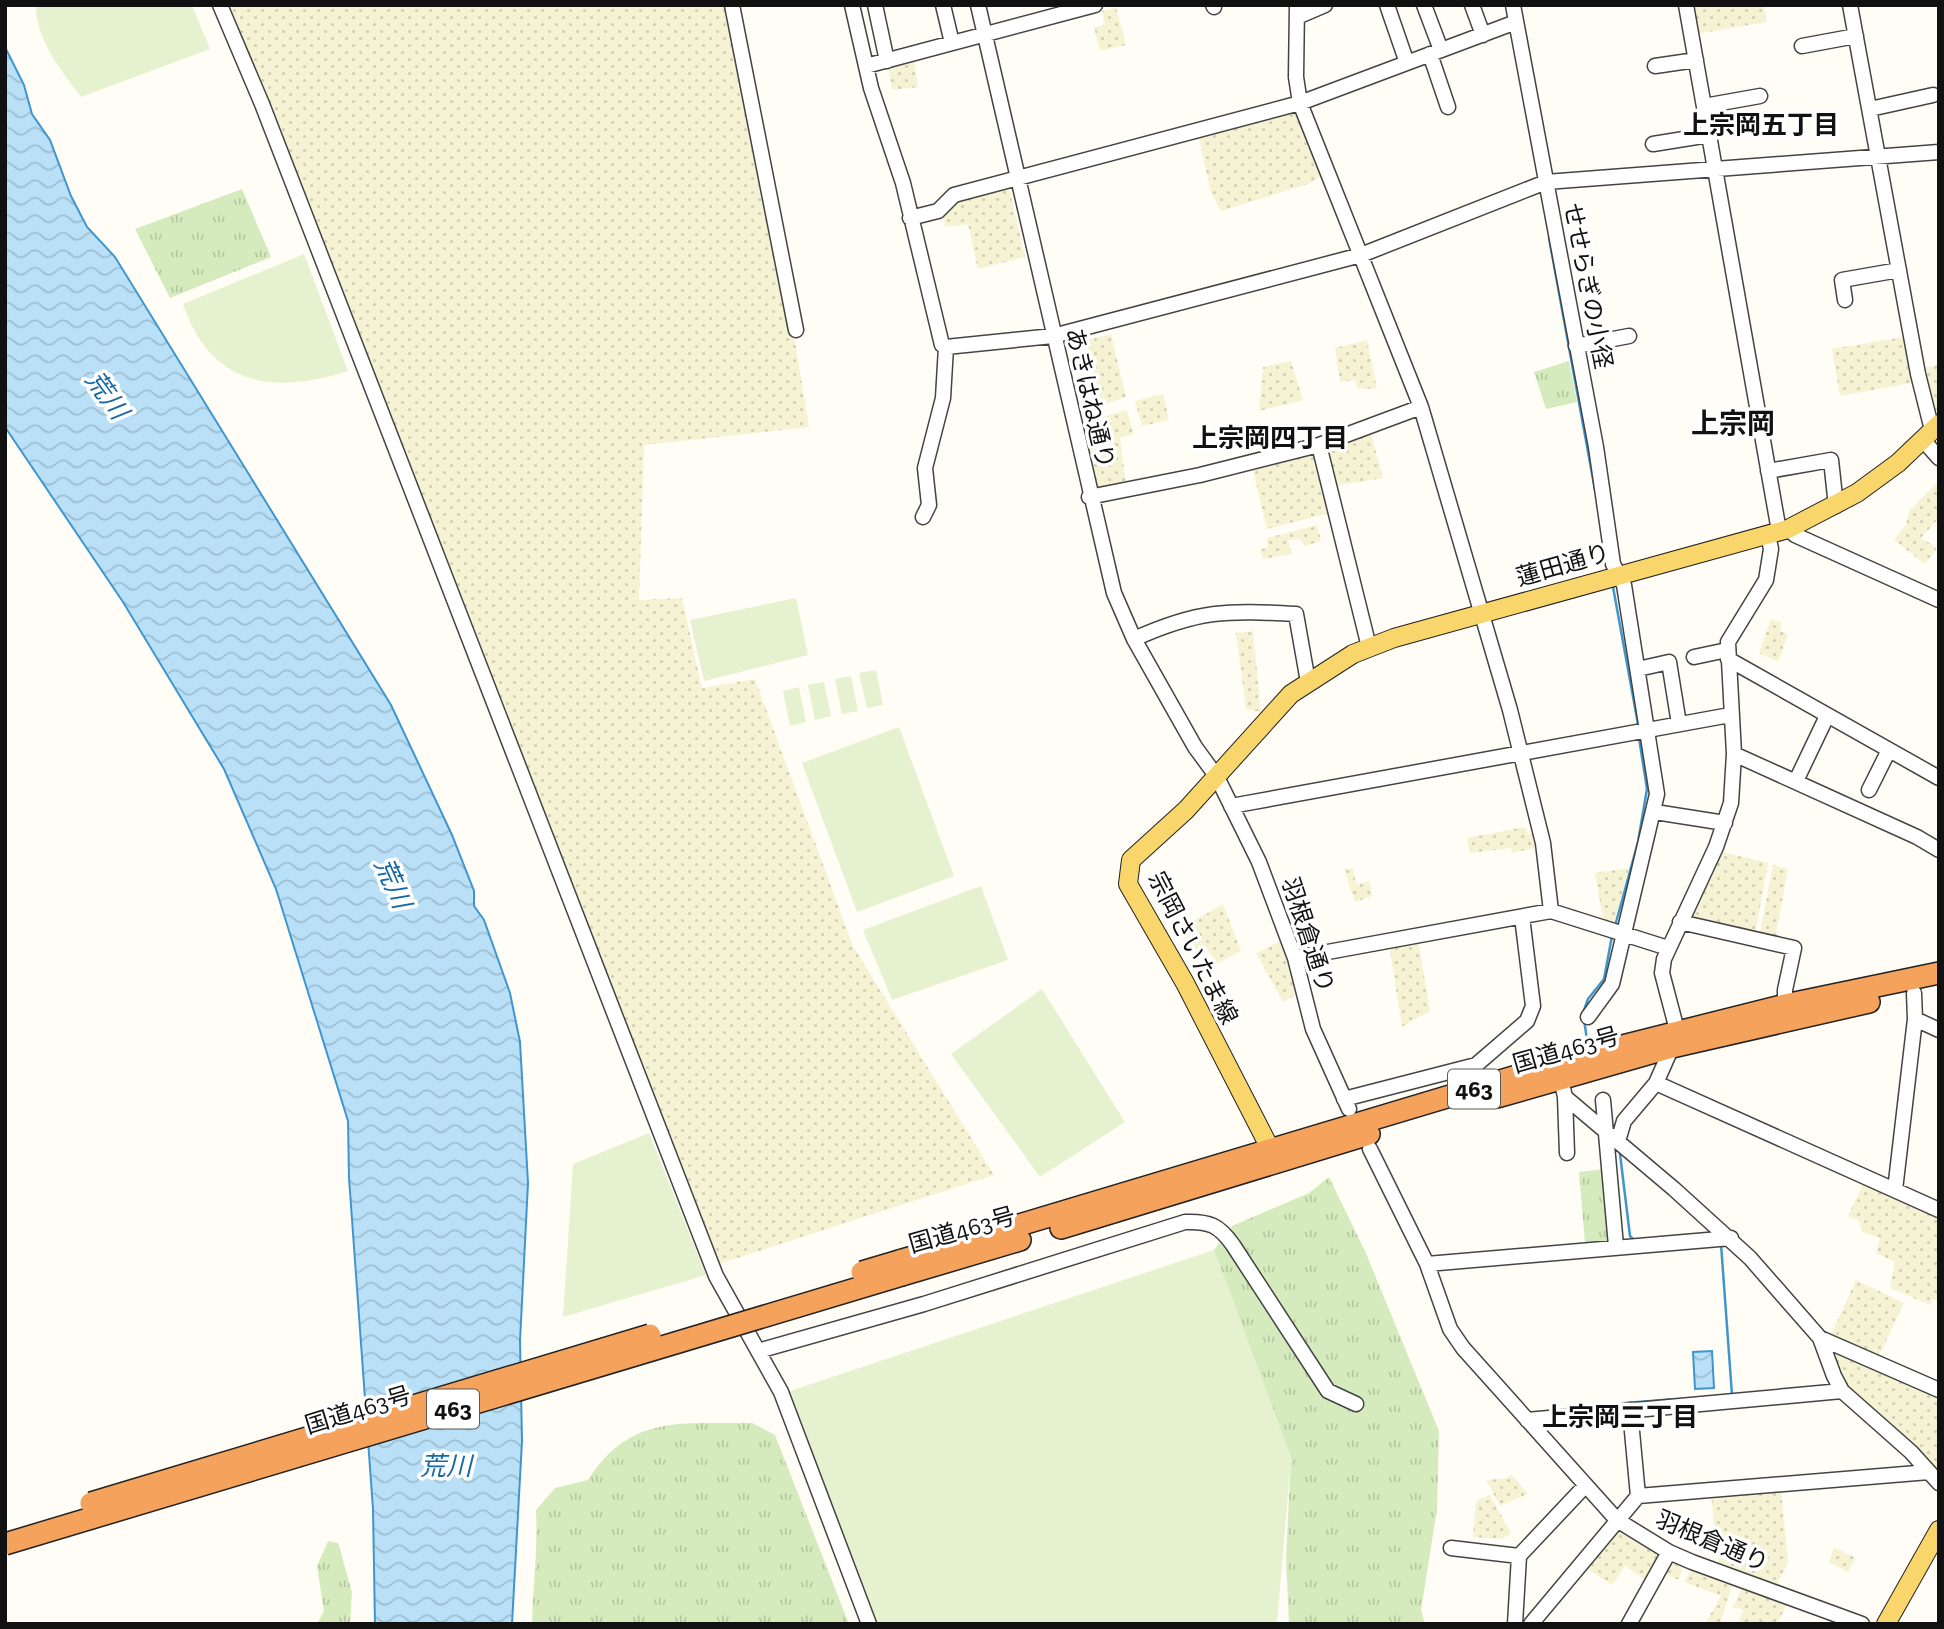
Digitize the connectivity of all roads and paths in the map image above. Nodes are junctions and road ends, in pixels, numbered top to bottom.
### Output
1 (220, 5) edge
2 (732, 5) edge
3 (852, 5) edge
4 (875, 5) edge
5 (943, 5) edge
6 (978, 5) edge
7 (1095, 5) edge
8 (1325, 5) edge
9 (1387, 5) edge
10 (1424, 5) edge
11 (1472, 5) edge
12 (1513, 5) edge
13 (1686, 5) edge
14 (1850, 5) edge
15 (1297, 11) edge
16 (1512, 24) junction
17 (984, 34) junction
18 (1483, 35) junction
19 (1856, 36) junction
20 (952, 43) junction
21 (1802, 46) dead end
22 (1435, 52) junction
23 (1696, 60) junction
24 (887, 61) junction
25 (1407, 63) junction
26 (866, 66) junction
27 (1655, 66) dead end
28 (1933, 95) dead end
29 (1760, 96) dead end
30 (1300, 103) junction
31 (1704, 106) junction
32 (1448, 107) dead end
33 (1870, 108) junction
34 (1709, 135) junction
35 (1653, 144) dead end
36 (1878, 152) junction
37 (1939, 152) edge
38 (1714, 164) junction
39 (1016, 176) junction
40 (1546, 182) junction
41 (911, 218) junction
42 (1361, 255) junction
43 (1899, 270) junction
44 (1845, 300) dead end
45 (796, 330) dead end
46 (1053, 336) junction
47 (1629, 336) dead end
48 (1577, 346) junction
49 (946, 347) junction
50 (1421, 407) junction
51 (1931, 431) edge
52 (1319, 445) junction
53 (1939, 458) edge
54 (1768, 471) junction
55 (1089, 497) junction
56 (1836, 506) junction
57 (923, 517) dead end
58 (1778, 532) junction
59 (1620, 575) junction
60 (1939, 600) edge
61 (1480, 614) junction
62 (1134, 639) junction
63 (1369, 647) junction
64 (1728, 655) junction
65 (1693, 657) dead end
66 (1638, 669) junction
67 (1308, 682) junction
68 (1730, 715) junction
69 (1827, 716) junction
70 (1679, 724) junction
71 (1648, 729) junction
72 (1889, 750) junction
73 (1520, 752) junction
74 (1734, 754) junction
75 (1217, 777) junction
76 (1939, 778) edge
77 (1796, 781) junction
78 (1869, 790) dead end
79 (1231, 806) junction
80 (1655, 811) junction
81 (1725, 823) junction
82 (1939, 850) edge
83 (1551, 911) junction
84 (1522, 917) junction
85 (1680, 922) junction
86 (1623, 934) junction
87 (1668, 948) junction
88 (1294, 958) junction
89 (1939, 973) edge
90 (1939, 987) edge
91 (1914, 993) junction
92 (1785, 1005) junction
93 (1588, 1017) dead end
94 (1915, 1019) junction
95 (1939, 1030) edge
96 (1674, 1039) junction
97 (1656, 1083) junction
98 (1563, 1088) junction
99 (1602, 1100) dead end
100 (1612, 1137) junction
101 (1370, 1149) dead end
102 (1567, 1153) dead end
103 (1274, 1155) junction
104 (1895, 1191) junction
105 (1939, 1210) edge
106 (1731, 1238) junction
107 (1616, 1246) junction
108 (1427, 1264) junction
109 (900, 1268) junction
110 (1821, 1338) junction
111 (758, 1351) junction
112 (1939, 1390) edge
113 (1842, 1391) junction
114 (1356, 1404) dead end
115 (1630, 1410) junction
116 (1527, 1420) junction
117 (1934, 1477) edge
118 (1584, 1487) junction
119 (1638, 1496) junction
120 (1618, 1520) junction
121 (5, 1529) edge
122 (1939, 1530) edge
123 (5, 1544) edge
124 (1451, 1548) dead end
125 (1669, 1552) junction
126 (1519, 1556) junction
127 (869, 1624) edge
128 (1515, 1624) edge
129 (1531, 1624) edge
130 (1629, 1624) edge
131 (1862, 1624) edge
132 (1886, 1624) edge

1 - 111 street
2 - 45 street
3 - 26 street
4 - 24 street
5 - 20 street
6 - 17 street, あきはね通り
7 - 17 street
8 - 15 street
9 - 25 street
10 - 22 street
11 - 18 street
12 - 16 street, せせらぎの小径
13 - 23 street
14 - 19 street
15 - 30 street
16 - 18 street
16 - 40 street, せせらぎの小径
17 - 20 street
17 - 39 street, あきはね通り
18 - 22 street
19 - 21 street
19 - 33 street
20 - 24 street
22 - 25 street
22 - 32 street
23 - 27 street
23 - 31 street
24 - 26 street
25 - 30 street
26 - 41 street
28 - 33 street
29 - 31 street
30 - 39 street
30 - 42 street
31 - 34 street
33 - 36 street
34 - 35 street
34 - 38 street
36 - 37 street
36 - 38 street
36 - 43 street
38 - 40 street
38 - 54 street
39 - 41 street
39 - 46 street, あきはね通り
40 - 42 street
40 - 48 street, せせらぎの小径
41 - 49 street
42 - 46 street
42 - 50 street
43 - 44 street
43 - 51 street
46 - 49 street
46 - 55 street, あきはね通り
47 - 48 street
48 - 59 street, せせらぎの小径
49 - 57 street
50 - 52 street
50 - 61 street
51 - 53 street
51 - 56 main road, 蓮田通り
52 - 55 street
52 - 63 street
54 - 56 street
54 - 58 street
55 - 62 street, あきはね通り
56 - 58 main road, 蓮田通り
58 - 59 main road, 蓮田通り
58 - 60 street
58 - 64 street
59 - 61 main road, 蓮田通り
59 - 66 street, せせらぎの小径
61 - 63 main road, 蓮田通り
61 - 73 street
62 - 67 street
62 - 75 street, あきはね通り
63 - 67 main road, 蓮田通り
64 - 65 street
64 - 68 street
64 - 69 street
66 - 70 street
66 - 71 street, せせらぎの小径
67 - 75 main road, 蓮田通り
68 - 70 street
68 - 74 street
69 - 72 street
69 - 77 street
70 - 71 street
71 - 73 street
71 - 80 street, せせらぎの小径
72 - 76 street
72 - 78 street
73 - 79 street
73 - 83 street
74 - 77 street
74 - 81 street
75 - 79 street, 羽根倉通り
75 - 103 main road, 宗岡さいたま線
77 - 82 street
79 - 88 street, 羽根倉通り
80 - 81 street
80 - 86 street, せせらぎの小径
81 - 85 street
83 - 84 street
83 - 86 street
84 - 88 street
84 - 88 street, 羽根倉通り
85 - 87 street
85 - 92 street
86 - 87 street
86 - 93 street, せせらぎの小径
87 - 96 street
89 - 92 highway, 国道463号 / 463
90 - 91 highway, 国道463号 / 463
91 - 94 street
91 - 96 highway, 国道463号 / 463
92 - 96 highway, 国道463号 / 463
94 - 95 street
94 - 104 street
96 - 97 street
96 - 98 highway, 国道463号 / 463
96 - 103 highway, 国道463号 / 463
97 - 100 street
97 - 104 street
98 - 100 street
98 - 102 street
98 - 103 highway, 国道463号 / 463
99 - 100 street
100 - 106 street
100 - 107 street
101 - 108 street, 羽根倉通り
103 - 109 highway, 国道463号 / 463
104 - 105 street
106 - 107 street
106 - 110 street
107 - 108 street
108 - 116 street, 羽根倉通り
109 - 121 highway, 国道463号 / 463, bridge
109 - 123 highway, 国道463号 / 463, bridge
110 - 112 street
110 - 113 street
111 - 114 street
111 - 127 street
113 - 115 street
113 - 117 street
115 - 116 street
115 - 119 street
116 - 118 street, 羽根倉通り
117 - 119 street
118 - 120 street, 羽根倉通り
118 - 126 street
119 - 120 street
120 - 125 street, 羽根倉通り
120 - 129 street
122 - 132 main road
124 - 126 street
125 - 130 street
125 - 131 street, 羽根倉通り
126 - 128 street

